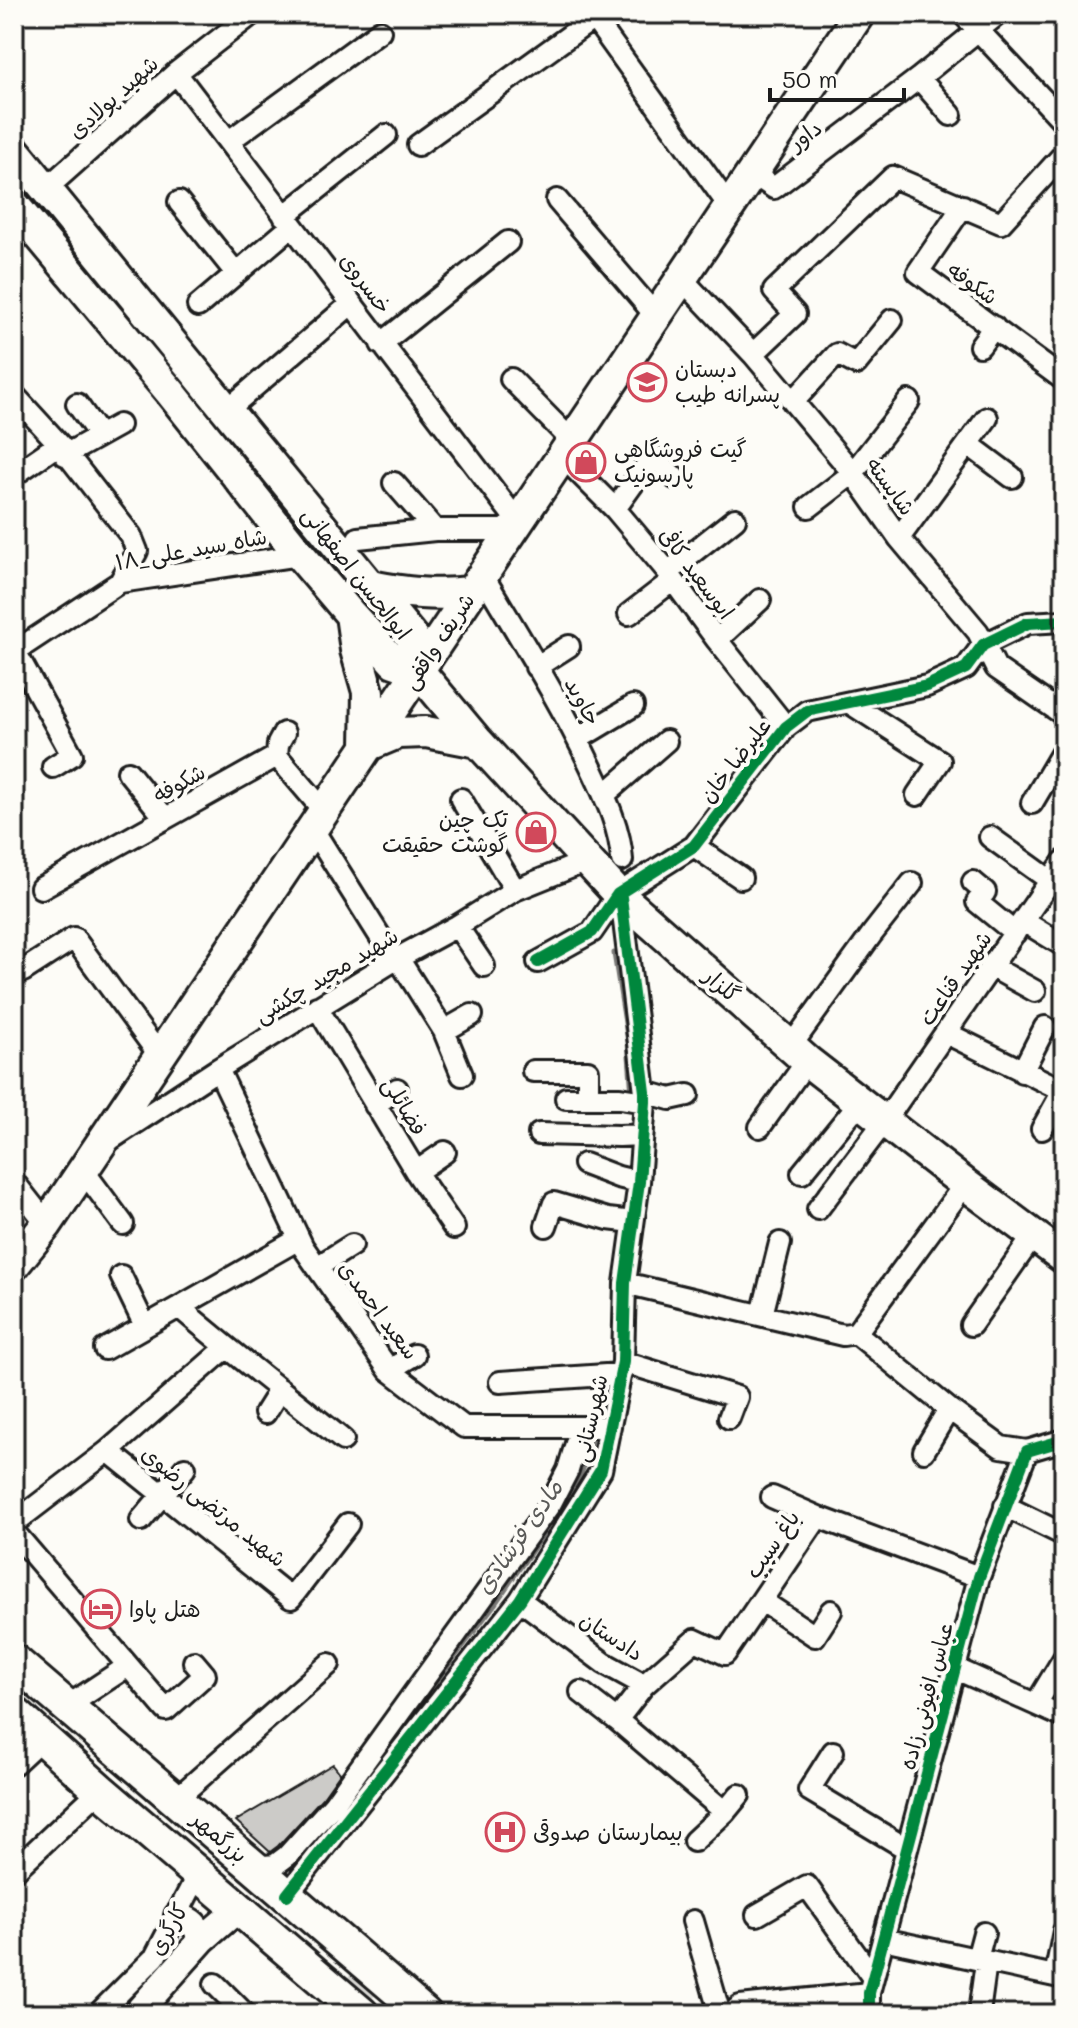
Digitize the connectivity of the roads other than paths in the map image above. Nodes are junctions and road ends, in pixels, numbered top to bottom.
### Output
1 (252, 14) edge
2 (859, 14) edge
3 (963, 14) edge
4 (998, 14) edge
5 (593, 16) edge
6 (978, 30) junction
7 (380, 31) dead end
8 (176, 73) junction
9 (919, 78) junction
10 (951, 115) dead end
11 (1064, 122) edge
12 (386, 135) dead end
13 (229, 141) junction
14 (418, 145) dead end
15 (14, 150) edge
16 (1064, 154) edge
17 (752, 173) junction
18 (47, 188) junction
19 (557, 200) dead end
20 (179, 202) dead end
21 (729, 206) junction
22 (963, 206) junction
23 (16, 210) edge
24 (288, 221) junction
25 (508, 242) dead end
26 (236, 273) junction
27 (681, 278) junction
28 (351, 304) junction
29 (198, 306) dead end
30 (656, 316) junction
31 (892, 320) dead end
32 (994, 327) junction
33 (163, 332) junction
34 (381, 344) junction
35 (131, 346) junction
36 (980, 346) dead end
37 (753, 354) junction
38 (194, 370) junction
39 (511, 379) dead end
40 (1064, 380) edge
41 (171, 393) junction
42 (14, 395) edge
43 (909, 401) dead end
44 (793, 402) junction
45 (77, 404) dead end
46 (227, 410) junction
47 (987, 418) dead end
48 (119, 425) dead end
49 (99, 435) junction
50 (968, 444) junction
51 (567, 449) junction
52 (62, 450) junction
53 (853, 473) junction
54 (14, 475) edge
55 (1012, 477) dead end
56 (675, 478) dead end
57 (394, 483) dead end
58 (809, 507) dead end
59 (615, 509) junction
60 (735, 519) dead end
61 (514, 526) junction
62 (435, 530) junction
63 (358, 538) dead end
64 (899, 538) junction
65 (300, 555) junction
66 (670, 576) junction
67 (120, 582) junction
68 (477, 583) junction
69 (370, 586) junction
70 (760, 600) dead end
71 (629, 614) dead end
72 (351, 615) junction
73 (1064, 621) edge
74 (717, 640) junction
75 (983, 645) junction
76 (569, 646) dead end
77 (15, 651) edge
78 (536, 667) junction
79 (418, 670) junction
80 (850, 703) junction
81 (633, 706) dead end
82 (1064, 715) edge
83 (786, 727) junction
84 (284, 733) dead end
85 (578, 739) junction
86 (666, 741) dead end
87 (478, 742) junction
88 (367, 746) junction
89 (1064, 749) edge
90 (277, 756) junction
91 (53, 767) dead end
92 (128, 772) dead end
93 (604, 795) junction
94 (917, 795) dead end
95 (461, 799) dead end
96 (1032, 803) dead end
97 (165, 818) junction
98 (318, 820) junction
99 (990, 837) dead end
100 (694, 846) junction
101 (622, 860) dead end
102 (587, 861) junction
103 (1064, 861) edge
104 (741, 878) dead end
105 (1051, 881) junction
106 (912, 883) dead end
107 (41, 888) dead end
108 (515, 890) junction
109 (620, 895) junction
110 (971, 899) dead end
111 (457, 926) junction
112 (1019, 927) junction
113 (1064, 946) edge
114 (398, 958) junction
115 (538, 962) dead end
116 (484, 966) dead end
117 (992, 967) junction
118 (23, 971) dead end
119 (1035, 991) dead end
120 (317, 1007) junction
121 (472, 1015) dead end
122 (1045, 1027) dead end
123 (444, 1031) junction
124 (946, 1033) junction
125 (799, 1054) junction
126 (160, 1056) junction
127 (218, 1069) junction
128 (533, 1071) dead end
129 (1022, 1072) junction
130 (462, 1075) dead end
131 (397, 1089) dead end
132 (1064, 1091) edge
133 (688, 1095) dead end
134 (645, 1097) junction
135 (566, 1098) dead end
136 (588, 1098) junction
137 (859, 1103) junction
138 (375, 1105) junction
139 (884, 1122) junction
140 (760, 1127) dead end
141 (1042, 1129) dead end
142 (539, 1134) dead end
143 (642, 1135) junction
144 (445, 1152) dead end
145 (91, 1158) junction
146 (584, 1164) dead end
147 (416, 1172) junction
148 (802, 1173) dead end
149 (639, 1182) junction
150 (965, 1184) junction
151 (15, 1186) edge
152 (818, 1209) dead end
153 (633, 1222) junction
154 (47, 1224) junction
155 (123, 1224) dead end
156 (546, 1226) dead end
157 (454, 1228) dead end
158 (1034, 1235) junction
159 (299, 1239) junction
160 (780, 1243) dead end
161 (352, 1245) dead end
162 (1064, 1258) edge
163 (14, 1265) edge
164 (317, 1267) junction
165 (121, 1276) dead end
166 (625, 1283) junction
167 (179, 1307) junction
168 (762, 1315) junction
169 (971, 1325) dead end
170 (145, 1326) junction
171 (856, 1333) junction
172 (226, 1348) junction
173 (105, 1349) dead end
174 (414, 1355) dead end
175 (389, 1370) junction
176 (615, 1371) junction
177 (500, 1382) dead end
178 (280, 1389) junction
179 (949, 1409) junction
180 (265, 1413) dead end
181 (729, 1418) dead end
182 (581, 1427) junction
183 (610, 1427) junction
184 (343, 1440) dead end
185 (1064, 1440) edge
186 (108, 1451) junction
187 (924, 1451) dead end
188 (1027, 1451) junction
189 (185, 1468) dead end
190 (568, 1470) junction
191 (601, 1470) junction
192 (162, 1495) junction
193 (772, 1497) dead end
194 (1005, 1506) junction
195 (818, 1517) junction
196 (141, 1520) dead end
197 (14, 1523) edge
198 (348, 1524) dead end
199 (14, 1532) edge
200 (1064, 1535) edge
201 (979, 1577) junction
202 (520, 1600) junction
203 (762, 1601) junction
204 (831, 1611) dead end
205 (1064, 1658) edge
206 (14, 1661) edge
207 (194, 1662) dead end
208 (329, 1664) dead end
209 (128, 1666) junction
210 (954, 1668) junction
211 (644, 1685) junction
212 (581, 1692) dead end
213 (1036, 1704) junction
214 (66, 1707) junction
215 (14, 1713) edge
216 (1064, 1717) edge
217 (617, 1720) junction
218 (43, 1737) junction
219 (833, 1752) dead end
220 (14, 1764) edge
221 (100, 1790) junction
222 (739, 1795) dead end
223 (176, 1799) junction
224 (725, 1812) junction
225 (694, 1841) dead end
226 (907, 1849) junction
227 (255, 1867) junction
228 (14, 1871) edge
229 (198, 1874) junction
230 (287, 1895) junction
231 (239, 1908) junction
232 (757, 1915) dead end
233 (178, 1916) junction
234 (693, 1921) dead end
235 (984, 1933) dead end
236 (883, 1939) junction
237 (202, 1940) junction
238 (1063, 1942) edge
239 (981, 1961) junction
240 (1059, 1977) edge
241 (215, 1984) dead end
242 (871, 1995) edge
243 (806, 2007) edge
244 (738, 2011) edge
245 (354, 2012) tunnel mouth
246 (979, 2013) edge
247 (98, 2014) edge
248 (136, 2014) edge
249 (245, 2014) edge
250 (425, 2014) edge
251 (720, 2014) edge

1 - 8 street, شهید پولادی
2 - 17 main road, شریف واقفی
3 - 6 street
4 - 6 street, داور
5 - 14 street
5 - 21 street
6 - 9 street, داور
6 - 11 street
7 - 13 street
8 - 13 street, خسروی
8 - 18 street, شهید پولادی
9 - 10 street
9 - 17 street, داور
12 - 24 street
13 - 24 street, خسروی
15 - 18 main road, ابوالحسن اصفهانی
16 - 22 street
17 - 21 main road, شریف واقفی
18 - 33 main road, ابوالحسن اصفهانی
19 - 30 street
20 - 26 street
21 - 27 main road, شریف واقفی
22 - 32 street, شکوفه
22 - 37 street
23 - 35 main road, ابوالحسن اصفهانی
24 - 26 street
24 - 28 street, خسروی
25 - 34 street
26 - 29 street
27 - 30 main road, شریف واقفی
27 - 37 street, شایسته
28 - 34 street, خسروی
28 - 46 street
30 - 51 main road, شریف واقفی
31 - 44 street
32 - 36 street
32 - 40 street, شکوفه
33 - 35 main road
33 - 38 main road, ابوالحسن اصفهانی
34 - 61 street, خسروی
35 - 41 main road, ابوالحسن اصفهانی
37 - 44 street, شایسته
38 - 41 main road
38 - 46 main road, ابوالحسن اصفهانی
39 - 51 street, ابوسعید کافی
41 - 65 main road, ابوالحسن اصفهانی
42 - 52 street
43 - 53 street
44 - 53 street, شایسته
45 - 49 street
46 - 69 main road, ابوالحسن اصفهانی
47 - 50 street
48 - 49 street
49 - 52 street
50 - 55 street
50 - 64 street
51 - 59 street, ابوسعید کافی
51 - 61 main road, شریف واقفی
52 - 54 street
52 - 67 street
53 - 58 street
53 - 64 street, شایسته
56 - 59 street
57 - 62 street
59 - 66 street, ابوسعید کافی
60 - 66 street
61 - 62 street
61 - 68 main road, شریف واقفی
62 - 63 street
64 - 75 street, شایسته
65 - 67 street, ۱۸_شاه سید علی
65 - 72 main road, ابوالحسن اصفهانی
66 - 71 street
66 - 74 street, ابوسعید کافی
67 - 77 street, ۱۸_شاه سید علی
68 - 69 main road
68 - 78 street, جاوید
68 - 79 main road, شریف واقفی
69 - 79 main road, ابوالحسن اصفهانی
70 - 74 street
72 - 79 main road, ابوالحسن اصفهانی
72 - 88 main road
73 - 75 street, علیرضا خان
74 - 83 street, ابوسعید کافی
75 - 80 street, علیرضا خان
75 - 82 street, شایسته
76 - 78 street
77 - 91 street
78 - 85 street, جاوید
79 - 87 main road, گلزار
79 - 88 main road, شریف واقفی
80 - 83 street, علیرضا خان
80 - 94 street
81 - 85 street
83 - 100 street, علیرضا خان
84 - 90 street
85 - 93 street, جاوید
86 - 93 street
87 - 88 main road
87 - 102 main road, گلزار
88 - 98 main road, شریف واقفی
89 - 96 street
90 - 97 street, شکوفه
90 - 98 street
92 - 97 street
93 - 101 street, جاوید
95 - 108 street
97 - 107 street, شکوفه
98 - 114 street
98 - 126 main road, شریف واقفی
99 - 105 street
100 - 104 street
100 - 109 street, علیرضا خان
102 - 108 street, شهید مجید چکشی
102 - 109 main road, گلزار
103 - 105 street, شهید قناعت
105 - 112 street, شهید قناعت
106 - 125 street
108 - 111 street, شهید مجید چکشی
109 - 115 street
109 - 125 main road, گلزار
109 - 134 street, شهرستانی
110 - 112 street
111 - 114 street, شهید مجید چکشی
111 - 116 street
112 - 113 street
112 - 117 street, شهید قناعت
114 - 120 street, شهید مجید چکشی
114 - 123 street
117 - 119 street
117 - 124 street, شهید قناعت
118 - 126 street
120 - 127 street, شهید مجید چکشی
120 - 138 street, فضائلی
121 - 123 street
122 - 129 street
123 - 130 street
124 - 129 street
124 - 139 street, شهید قناعت
125 - 137 main road, گلزار
125 - 140 street
126 - 145 main road, شریف واقفی
127 - 145 street, شهید مجید چکشی
127 - 159 street, سعید احمدی
128 - 136 street
129 - 132 street
131 - 138 street
132 - 141 street
133 - 134 street
134 - 136 street
134 - 143 street, شهرستانی
135 - 136 street
137 - 139 main road, گلزار
137 - 148 street
138 - 147 street, فضائلی
139 - 150 main road, گلزار
139 - 152 street, شهید قناعت
142 - 143 street
143 - 149 street, شهرستانی
144 - 147 street
145 - 154 main road, شریف واقفی
145 - 155 street
146 - 149 street
147 - 157 street, فضائلی
149 - 153 street, شهرستانی
150 - 158 main road, گلزار
150 - 171 street
151 - 154 street
153 - 156 street
153 - 166 street, شهرستانی
154 - 163 main road, شریف واقفی
158 - 162 main road, گلزار
158 - 169 street
159 - 164 street, سعید احمدی
159 - 167 street
160 - 168 street
161 - 164 street
164 - 175 street, سعید احمدی
165 - 170 street
166 - 168 street
166 - 176 street, شهرستانی
167 - 170 street
167 - 172 street
168 - 171 street
170 - 173 street
171 - 179 street
172 - 178 street
172 - 186 street
174 - 175 street
175 - 182 street, سعید احمدی
176 - 177 street
176 - 181 street
176 - 183 street, شهرستانی
178 - 180 street
178 - 184 street
179 - 187 street
179 - 188 street
182 - 183 street, سعید احمدی
182 - 190 street, شهرستانی
183 - 191 street, شهرستانی
185 - 188 street
186 - 192 street, شهید مرتضی رضوی
186 - 197 street
188 - 194 street, عباس افیونی زاده
189 - 192 street
190 - 191 street
190 - 227 street, شهرستانی
191 - 202 street, شهرستانی
192 - 196 street
192 - 198 street, شهید مرتضی رضوی
193 - 195 street
194 - 200 street
194 - 201 street, عباس افیونی زاده
195 - 201 street, باغ سیب
195 - 203 street, باغ سیب
199 - 209 street
201 - 210 street, عباس افیونی زاده
202 - 211 street, دادستان
202 - 230 street, شهرستانی
203 - 204 street
203 - 211 street, باغ سیب
205 - 213 street
206 - 214 main road, بزرگمهر
207 - 209 street
208 - 223 street
209 - 214 street
210 - 213 street
210 - 226 street, عباس افیونی زاده
211 - 217 street, دادستان
212 - 217 street
213 - 216 street
214 - 223 main road, بزرگمهر
215 - 218 main road, بزرگمهر
217 - 224 street
218 - 220 street
218 - 221 main road, بزرگمهر
219 - 226 street
221 - 228 street
221 - 229 main road, بزرگمهر
222 - 224 street
223 - 227 main road, بزرگمهر
224 - 225 street
226 - 236 street, عباس افیونی زاده
227 - 230 main road, بزرگمهر
229 - 231 main road, بزرگمهر
229 - 233 street, کارگری
230 - 250 main road, بزرگمهر
231 - 237 street, کارگری
231 - 245 main road, بزرگمهر
232 - 242 street
233 - 237 street
233 - 247 street, کارگری
234 - 251 street
235 - 239 street
236 - 239 street
236 - 242 street, عباس افیونی زاده
237 - 248 street, کارگری
238 - 240 street
239 - 240 street
239 - 246 street
241 - 249 street
242 - 243 street
243 - 244 street

